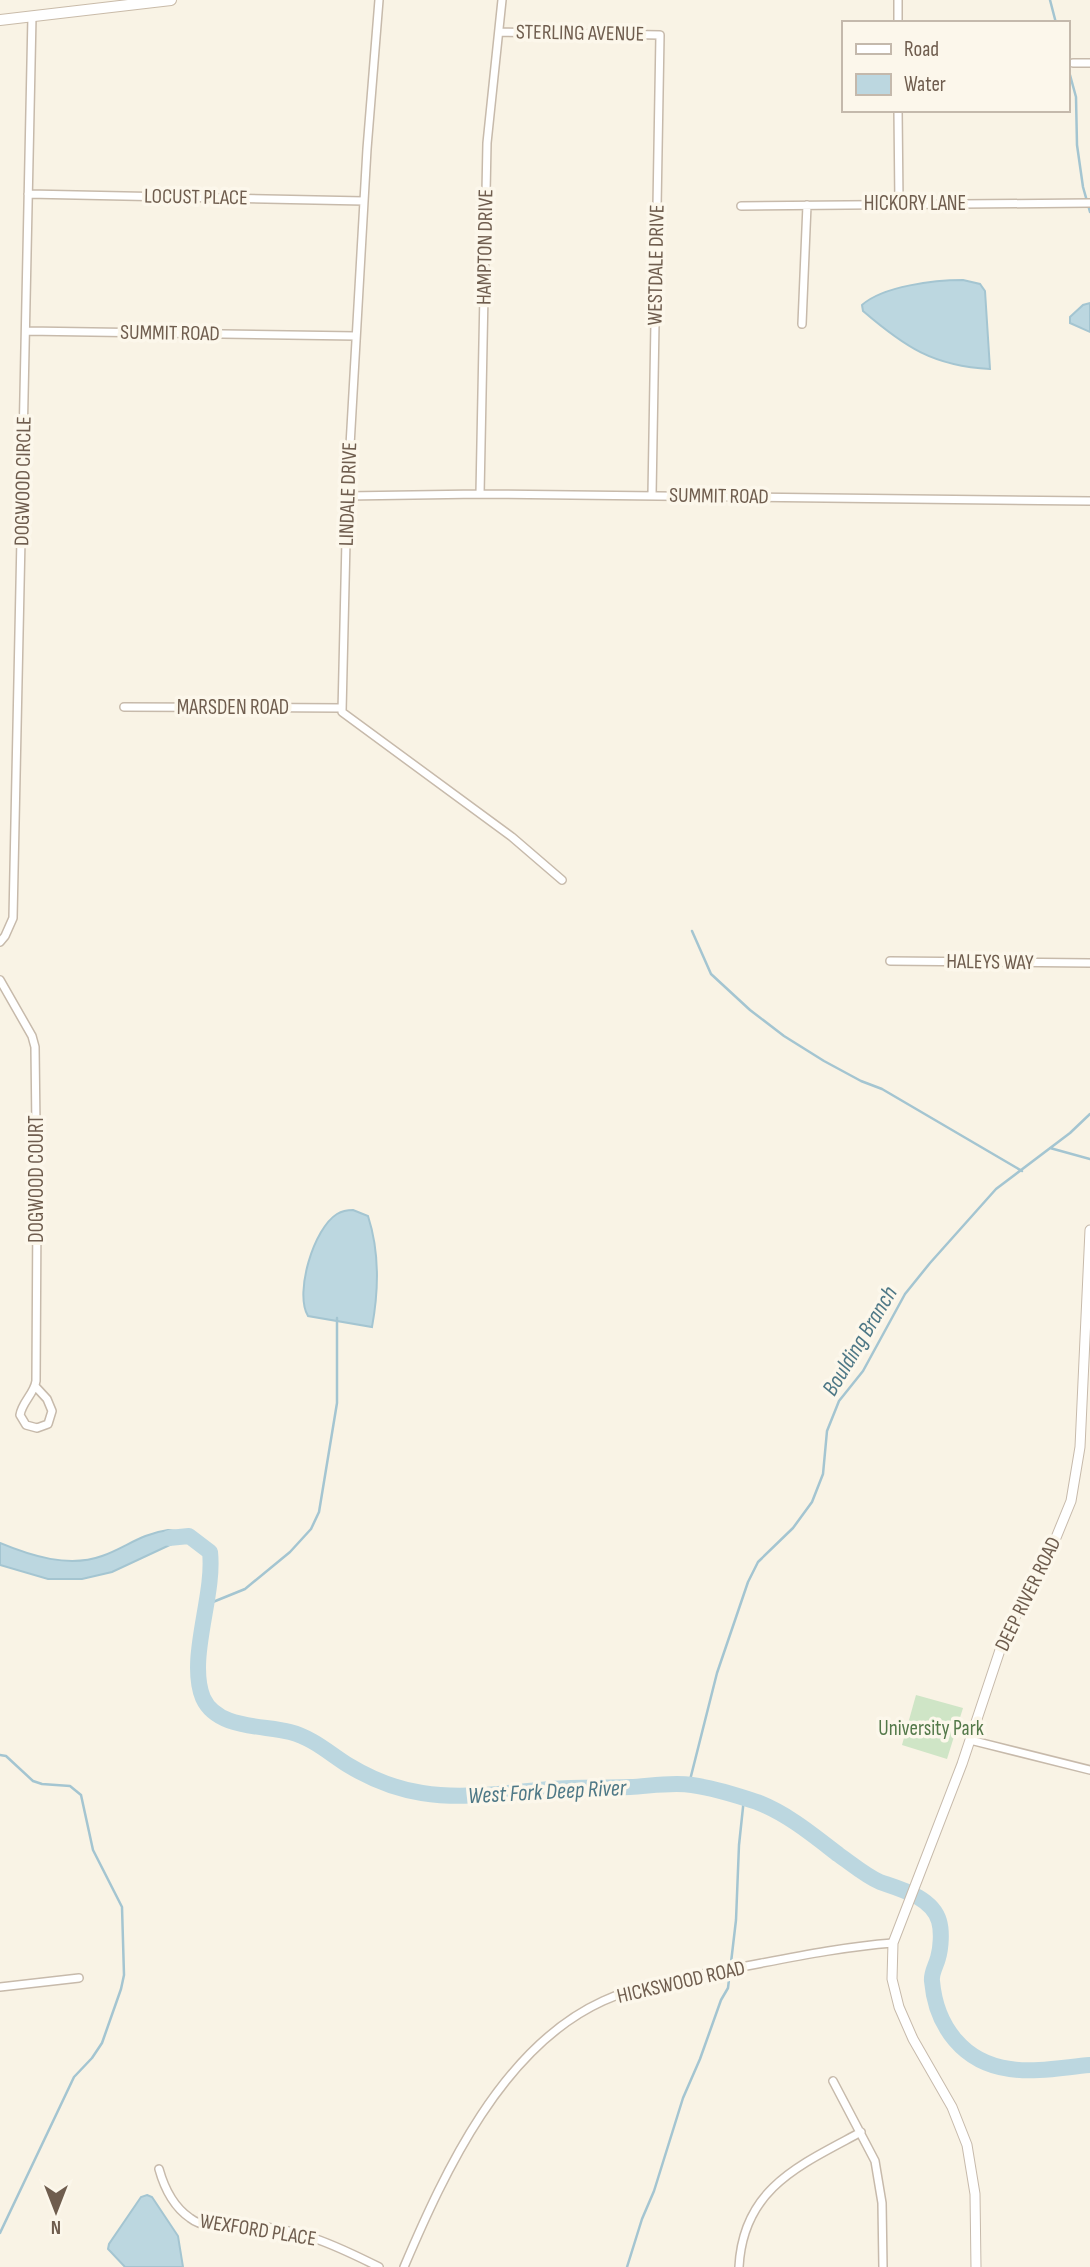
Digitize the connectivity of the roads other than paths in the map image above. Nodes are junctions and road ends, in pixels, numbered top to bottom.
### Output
1 (171, 0) edge
2 (379, 0) edge
3 (502, 0) edge
4 (898, 0) edge
5 (32, 16) junction
6 (0, 20) edge
7 (898, 21) edge
8 (500, 32) junction
9 (660, 35) joint
10 (1073, 63) dead end
11 (1090, 63) edge
12 (898, 112) edge
13 (28, 194) junction
14 (364, 201) junction
15 (899, 203) junction
16 (1090, 203) edge
17 (807, 205) junction
18 (741, 206) dead end
19 (802, 324) dead end
20 (26, 331) junction
21 (356, 336) junction
22 (480, 494) junction
23 (652, 495) junction
24 (347, 496) junction
25 (1090, 501) edge
26 (124, 707) dead end
27 (342, 708) junction
28 (562, 880) dead end
29 (0, 942) edge
30 (890, 961) dead end
31 (1090, 963) edge
32 (0, 980) edge
33 (1090, 1230) edge
34 (35, 1386) junction
35 (970, 1740) junction
36 (1090, 1770) edge
37 (893, 1942) junction
38 (79, 1978) dead end
39 (0, 1987) edge
40 (833, 2081) dead end
41 (862, 2132) junction
42 (159, 2169) dead end
43 (379, 2267) edge
44 (404, 2267) edge
45 (739, 2267) edge
46 (883, 2267) edge
47 (976, 2267) edge

1 - 5 main road
2 - 14 street, LINDALE DRIVE
3 - 8 street, HAMPTON DRIVE
4 - 7 street
5 - 6 main road
5 - 13 street, DOGWOOD CIRCLE
8 - 9 street, STERLING AVENUE
8 - 22 street, HAMPTON DRIVE
9 - 23 street, WESTDALE DRIVE
10 - 11 street
12 - 15 street
13 - 14 street, LOCUST PLACE
13 - 20 street, DOGWOOD CIRCLE
14 - 21 street, LINDALE DRIVE
15 - 16 street, HICKORY LANE
15 - 17 street, HICKORY LANE
17 - 18 street, HICKORY LANE
17 - 19 street
20 - 21 street, SUMMIT ROAD
20 - 29 street, DOGWOOD CIRCLE
21 - 24 street, LINDALE DRIVE
22 - 23 street, SUMMIT ROAD
22 - 24 street, SUMMIT ROAD
23 - 25 street, SUMMIT ROAD
24 - 27 street, LINDALE DRIVE
26 - 27 street, MARSDEN ROAD
27 - 28 street
30 - 31 street, HALEYS WAY
32 - 34 street, DOGWOOD COURT
33 - 35 street, DEEP RIVER ROAD
34 - 34 street, DOGWOOD COURT
35 - 36 street
35 - 37 street, DEEP RIVER ROAD
37 - 44 street, HICKSWOOD ROAD
37 - 47 street, DEEP RIVER ROAD
38 - 39 street
40 - 41 street
41 - 45 street
41 - 46 street
42 - 43 street, WEXFORD PLACE

